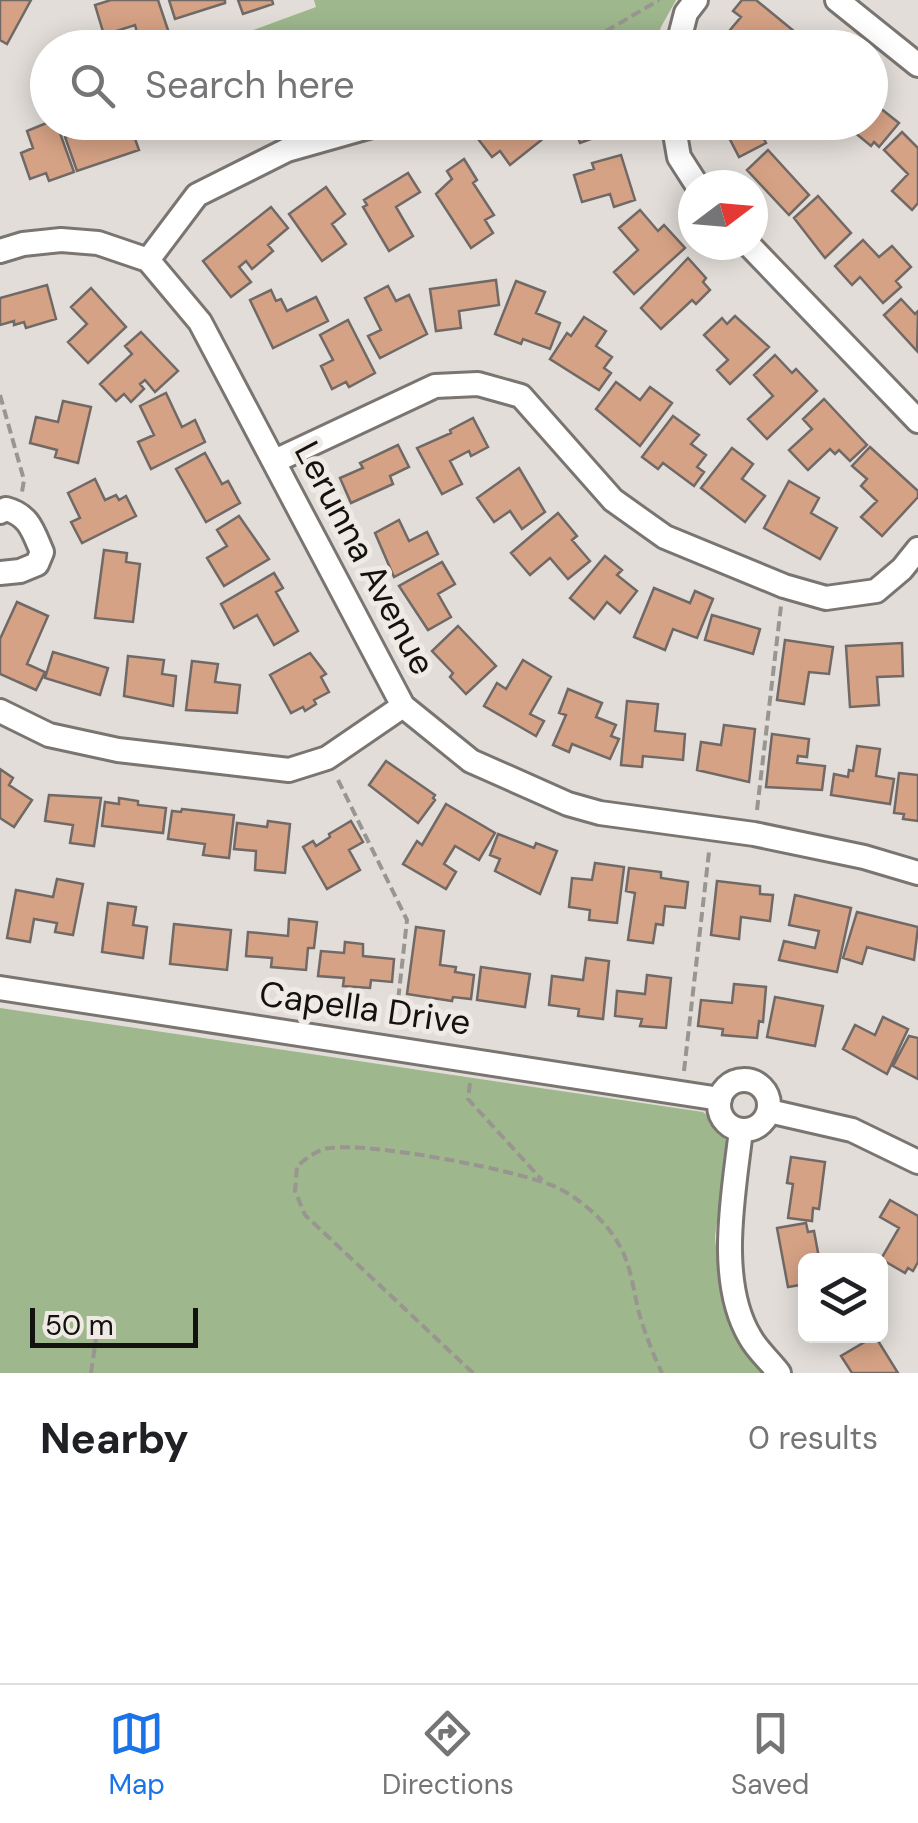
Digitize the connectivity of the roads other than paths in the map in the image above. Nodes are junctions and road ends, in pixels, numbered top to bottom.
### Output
1 (696, 0) edge
2 (837, 0) edge
3 (681, 30) edge
4 (874, 30) edge
5 (888, 41) edge
6 (918, 65) edge
7 (322, 140) edge
8 (676, 140) edge
9 (687, 170) edge
10 (0, 252) edge
11 (148, 260) junction
12 (763, 260) edge
13 (918, 422) edge
14 (275, 461) junction
15 (10, 512) edge
16 (918, 549) edge
17 (0, 573) edge
18 (403, 706) junction
19 (0, 711) edge
20 (918, 873) edge
21 (0, 988) edge
22 (720, 1100) junction
23 (769, 1111) junction
24 (741, 1130) junction
25 (918, 1162) edge
26 (779, 1373) edge

1 - 3 street
2 - 4 street
5 - 6 street
7 - 11 street
8 - 9 street
10 - 11 street
11 - 14 street, Lerunna Avenue
12 - 13 street
14 - 16 street
14 - 18 street, Lerunna Avenue
15 - 17 street
18 - 19 street
18 - 20 street, Lerunna Avenue
21 - 22 street, Capella Drive
22 - 23 street
22 - 24 street
23 - 24 street
23 - 25 street
24 - 26 street

